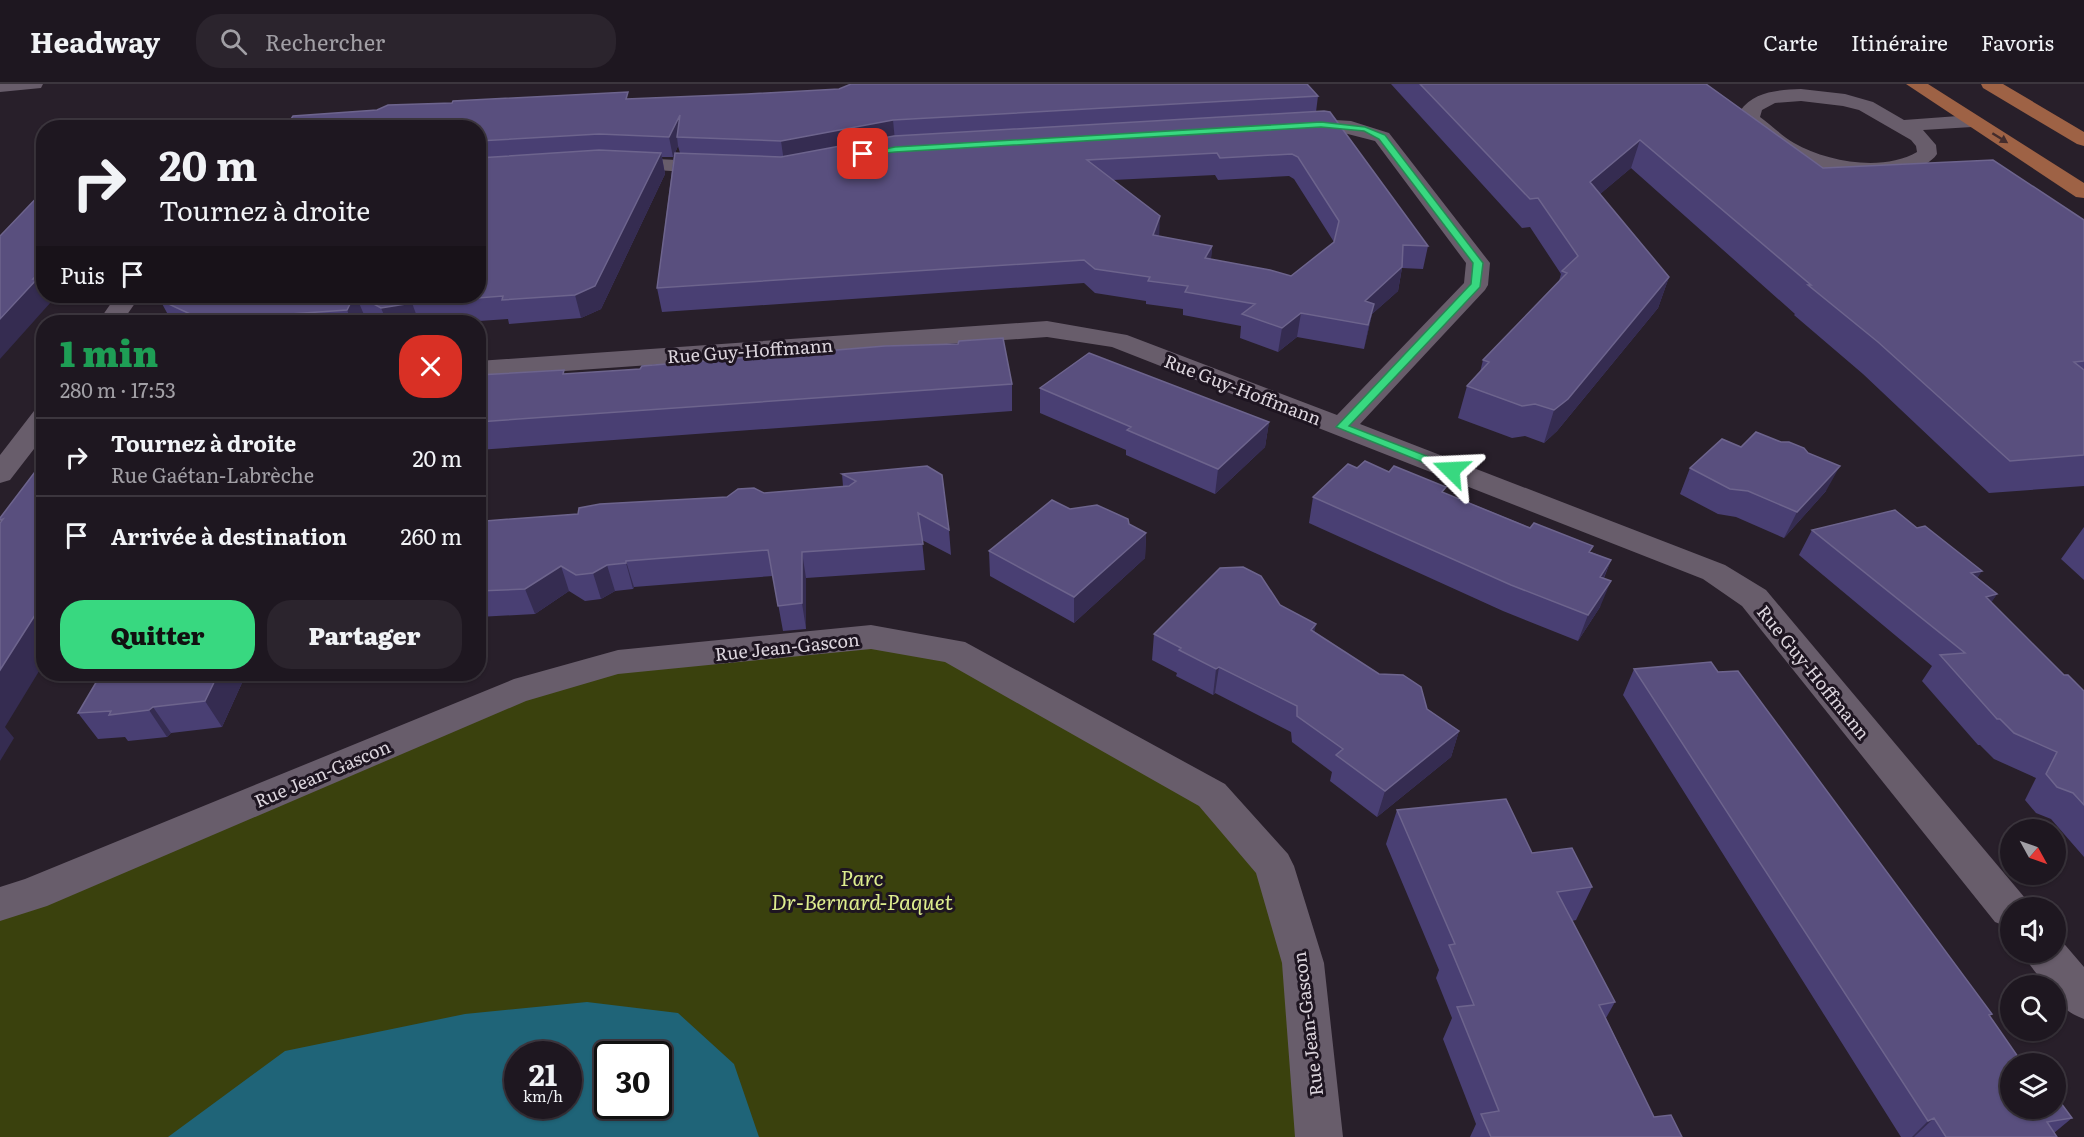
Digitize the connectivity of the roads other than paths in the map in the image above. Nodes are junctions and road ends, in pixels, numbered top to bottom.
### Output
1 (34, 84) edge
2 (1915, 84) edge
3 (1990, 84) edge
4 (0, 86) edge
5 (1972, 121) junction
6 (1902, 126) junction
7 (1274, 127) edge
8 (2084, 140) edge
9 (593, 164) edge
10 (738, 169) edge
11 (2084, 192) edge
12 (486, 368) edge
13 (36, 427) edge
14 (1342, 427) junction
15 (0, 474) edge
16 (2000, 898) edge
17 (0, 904) edge
18 (2054, 963) edge
19 (2084, 999) edge
20 (1319, 1137) edge

1 - 4 street
2 - 5 main road
3 - 8 main road
5 - 6 street
5 -> 11 main road
6 - 6 street
7 - 14 street
9 - 10 street
12 - 14 street, Rue Guy-Hoffmann
13 - 15 street
14 - 16 street, Rue Guy-Hoffmann
17 - 20 street, Rue Jean-Gascon
18 - 19 street

